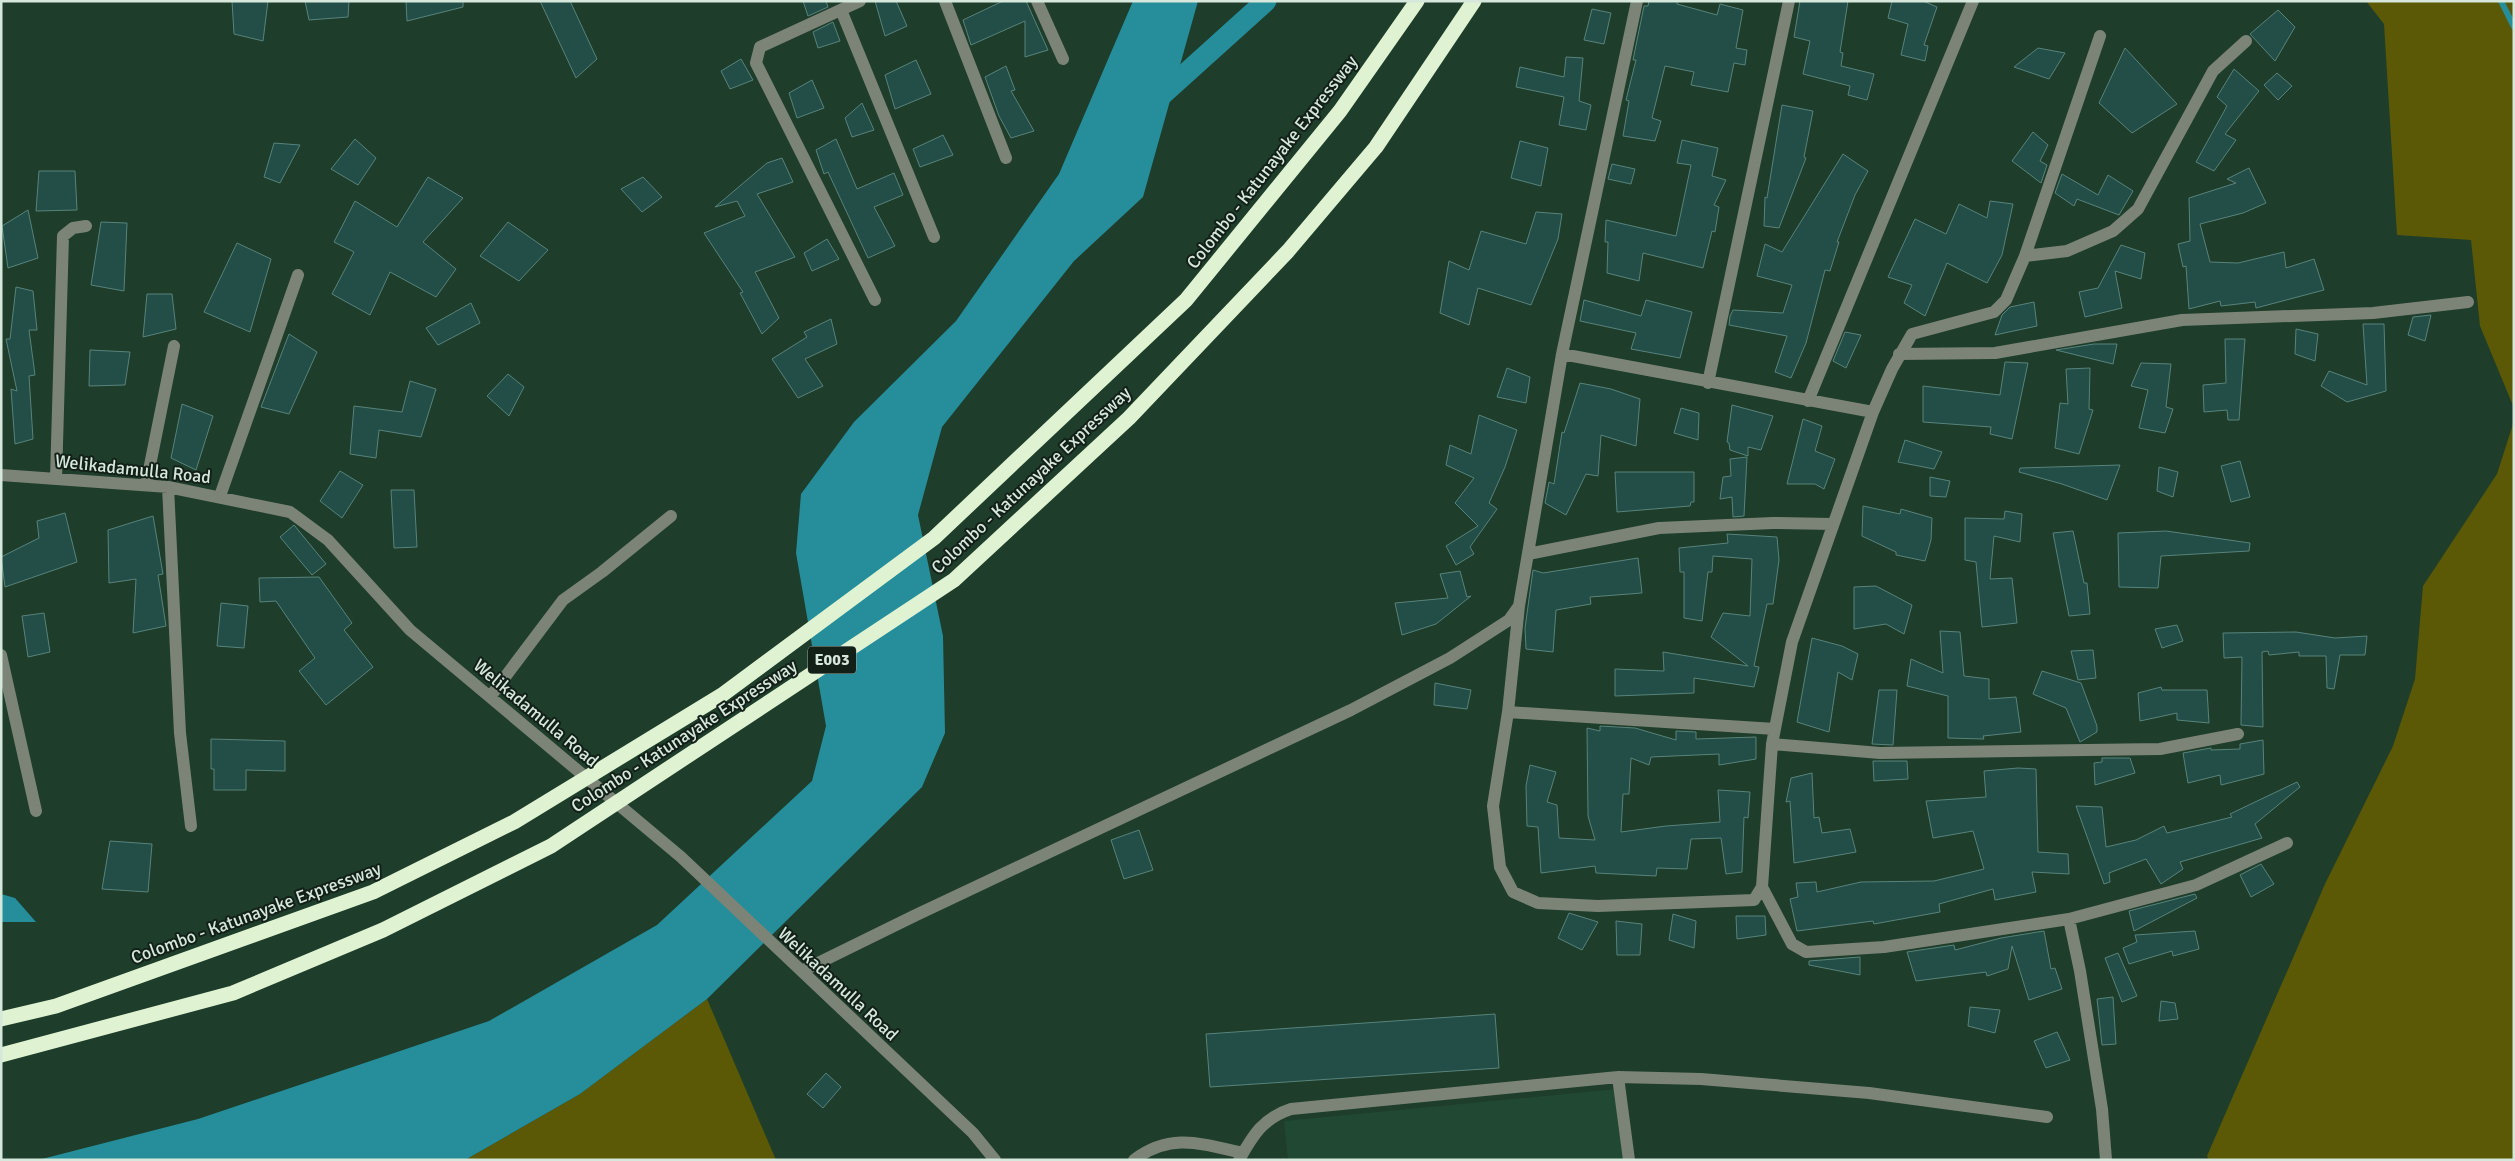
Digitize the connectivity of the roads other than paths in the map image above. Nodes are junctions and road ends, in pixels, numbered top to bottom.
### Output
1 (860, 1) edge
2 (945, 1) edge
3 (1037, 1) edge
4 (1417, 1) edge
5 (1474, 1) edge
6 (1637, 1) edge
7 (1789, 1) edge
8 (1973, 1) edge
9 (841, 10) junction
10 (2100, 36) dead end
11 (2246, 40) dead end
12 (1063, 59) dead end
13 (1006, 158) dead end
14 (86, 226) dead end
15 (934, 238) dead end
16 (2025, 256) junction
17 (298, 275) dead end
18 (875, 300) dead end
19 (2468, 302) dead end
20 (174, 346) dead end
21 (1562, 354) junction
22 (1899, 354) junction
23 (1708, 383) junction
24 (1808, 401) junction
25 (1873, 412) junction
26 (1, 475) edge
27 (56, 478) junction
28 (146, 485) junction
29 (168, 487) junction
30 (220, 496) junction
31 (671, 516) dead end
32 (1832, 524) junction
33 (1528, 554) junction
34 (1519, 606) junction
35 (1, 655) edge
36 (490, 696) junction
37 (1508, 712) junction
38 (1775, 729) junction
39 (2238, 734) dead end
40 (1772, 744) junction
41 (36, 811) dead end
42 (191, 826) dead end
43 (2287, 842) dead end
44 (1762, 887) junction
45 (2069, 919) junction
46 (802, 971) junction
47 (1, 1019) edge
48 (1, 1054) edge
49 (1618, 1077) junction
50 (2046, 1117) dead end
51 (1241, 1156) edge
52 (995, 1160) edge
53 (1134, 1160) edge
54 (1629, 1160) edge
55 (2106, 1160) edge

1 - 9 street
2 - 13 street
3 - 12 street
4 - 47 highway, Colombo - Katunayake Expressway / E003, bridge
5 - 48 highway, Colombo - Katunayake Expressway / E003, bridge
6 - 21 street
7 - 23 street
8 - 24 street
9 - 15 street
9 - 18 street
10 - 16 street
11 - 16 street
14 - 27 street
16 - 22 street
17 - 30 street
19 - 22 street
20 - 28 street
21 - 23 street
21 - 33 street
22 - 25 street
23 - 24 street
24 - 25 street
25 - 32 street
26 - 27 street, Welikadamulla Road
27 - 28 street, Welikadamulla Road
28 - 29 street, Welikadamulla Road
29 - 30 street, Welikadamulla Road
29 - 42 street
30 - 36 street, Welikadamulla Road
31 - 36 street
32 - 33 street
32 - 38 street
33 - 34 street
34 - 37 street
34 - 46 street
35 - 41 street
36 - 46 street, Welikadamulla Road
37 - 38 street
37 - 44 street
38 - 40 street
39 - 40 street
40 - 44 street
43 - 45 street
44 - 45 street
45 - 55 street
46 - 52 street, Welikadamulla Road
49 - 50 street
49 - 51 street
49 - 54 street
51 - 53 street

